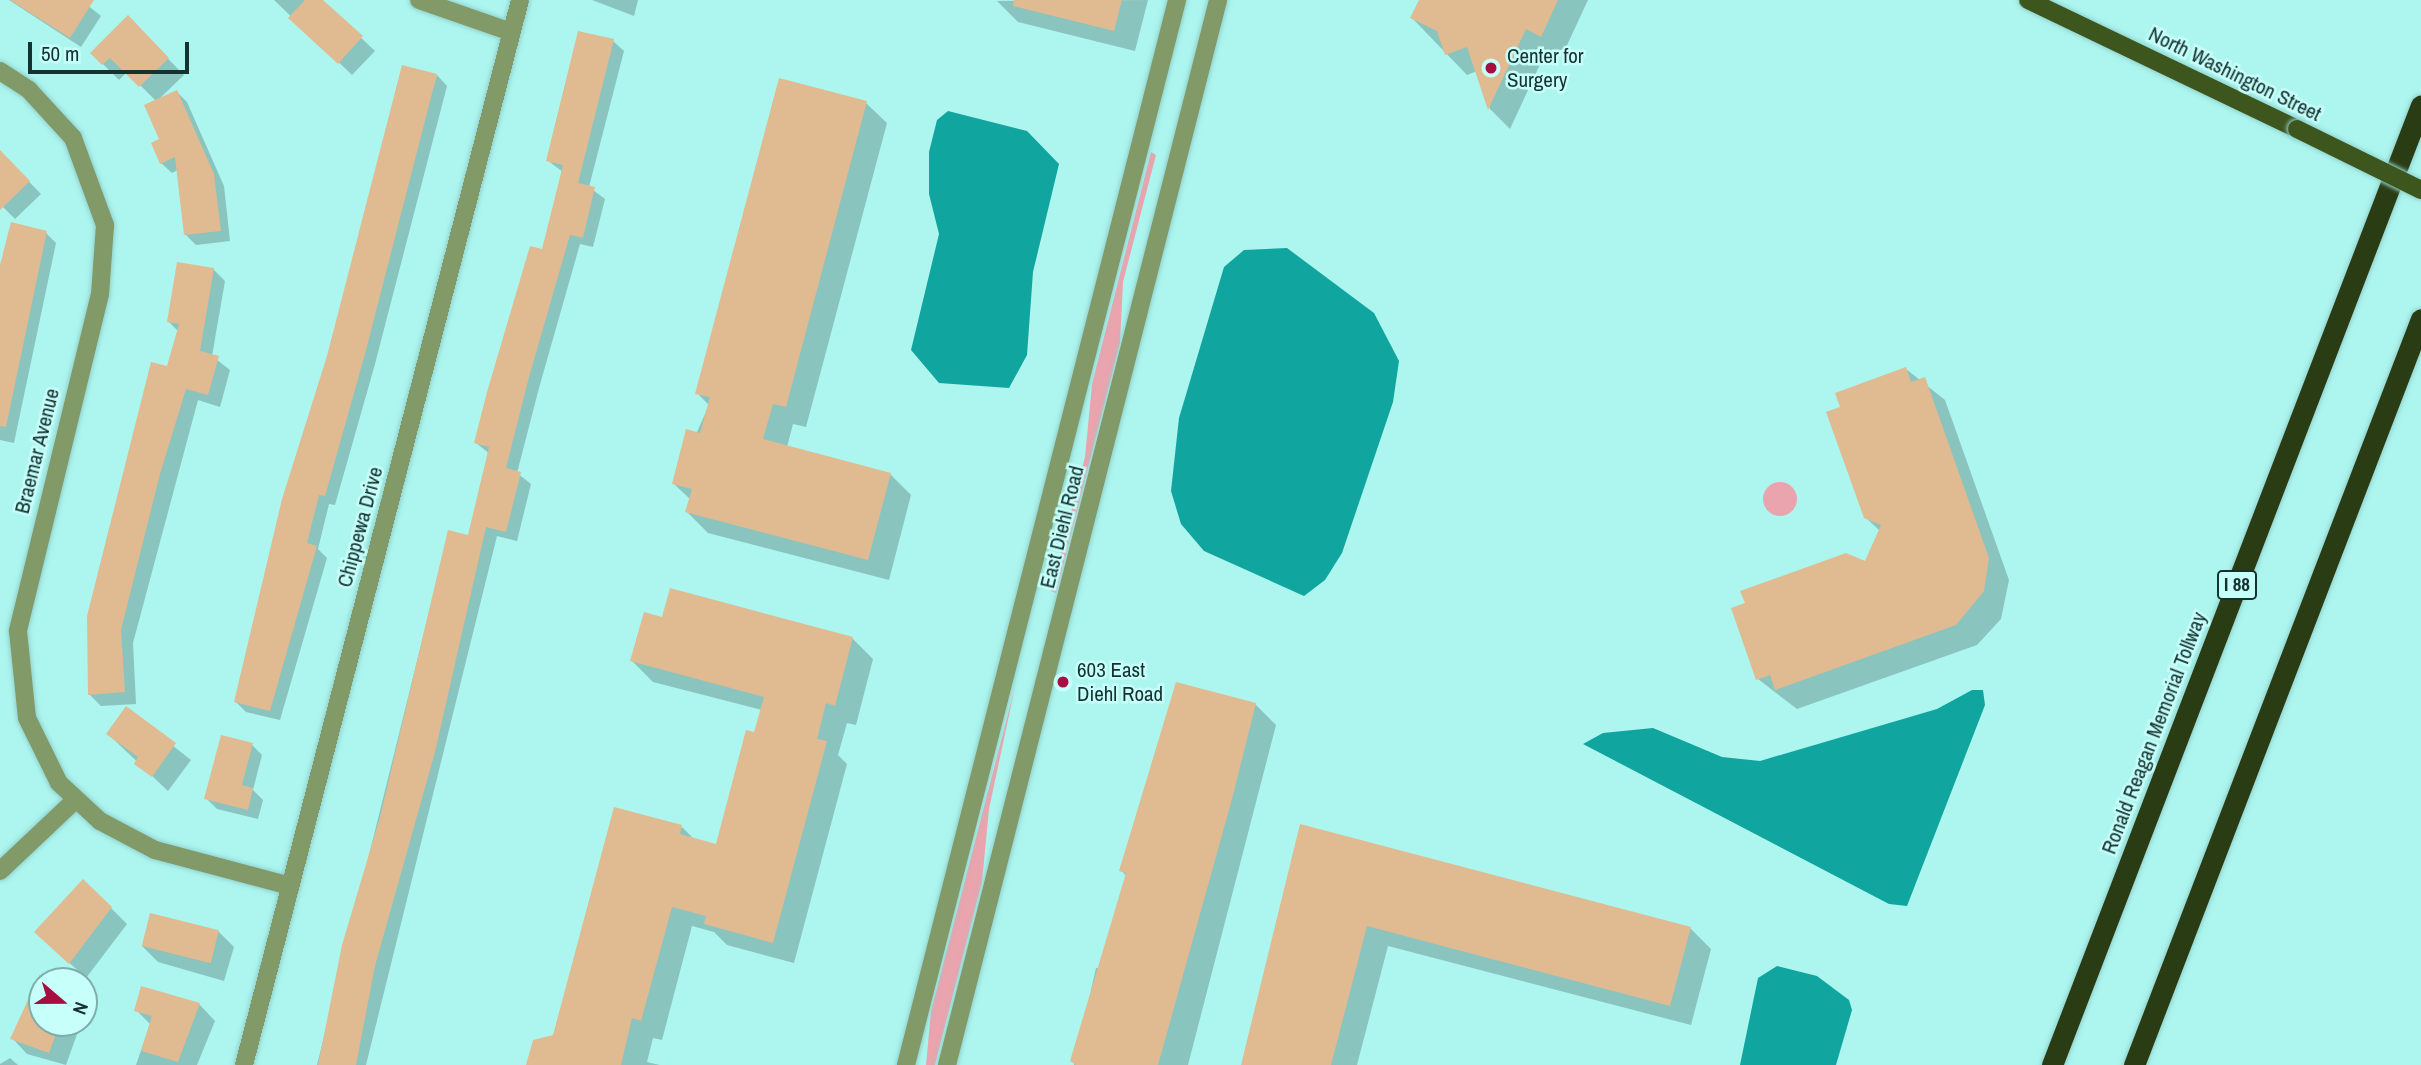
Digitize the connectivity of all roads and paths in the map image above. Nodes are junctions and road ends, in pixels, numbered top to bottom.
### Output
1 (419, 0) edge
2 (520, 0) edge
3 (1177, 0) edge
4 (1218, 0) edge
5 (2028, 0) edge
6 (511, 32) junction
7 (0, 71) edge
8 (2421, 105) edge
9 (2421, 190) edge
10 (2421, 319) edge
11 (74, 801) junction
12 (0, 871) edge
13 (290, 886) junction
14 (244, 1065) edge
15 (906, 1065) edge
16 (947, 1065) edge
17 (2052, 1065) edge
18 (2134, 1065) edge

1 - 6 street
2 - 6 street, Chippewa Drive
3 - 15 street, East Diehl Road
4 - 16 street, East Diehl Road
5 - 9 main road, North Washington Street, bridge
6 - 13 street, Chippewa Drive
7 - 11 street, Braemar Avenue
8 - 17 highway, Ronald Reagan Memorial Tollway / I 88
10 - 18 highway
11 - 12 street
11 - 13 street, Braemar Avenue
13 - 14 street, Chippewa Drive

